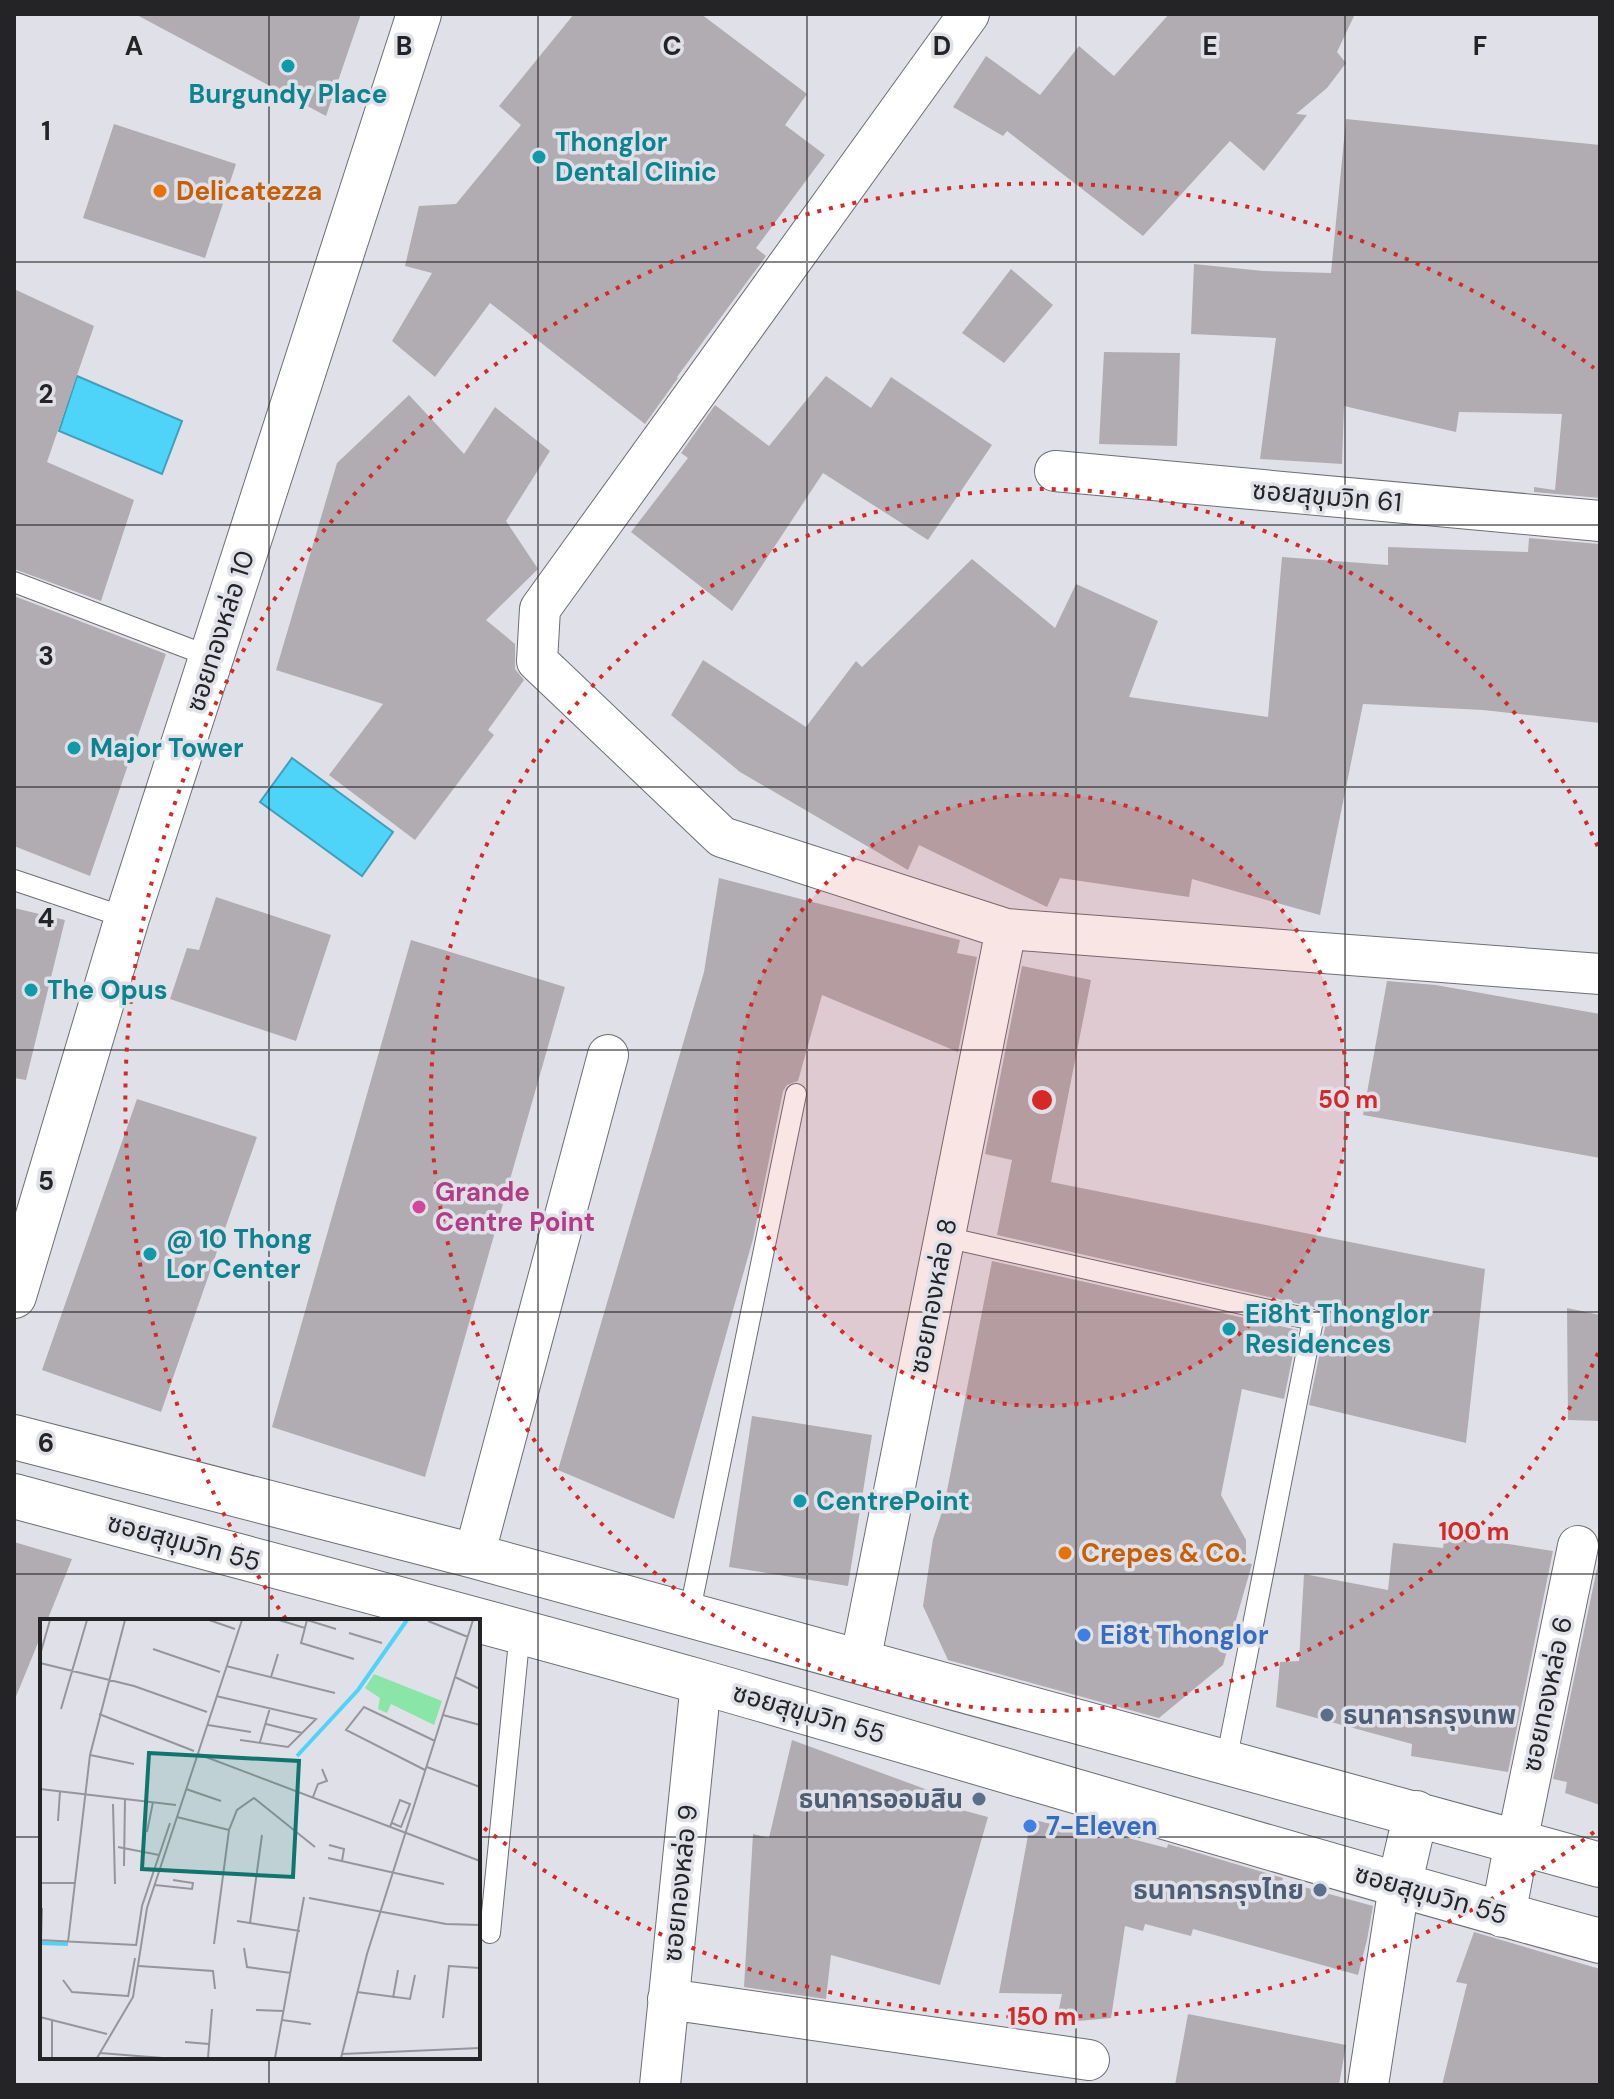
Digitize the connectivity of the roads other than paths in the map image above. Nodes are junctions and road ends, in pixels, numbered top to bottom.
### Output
1 (419, 14) edge
2 (969, 14) edge
3 (1055, 471) dead end
4 (1600, 521) edge
5 (14, 582) edge
6 (211, 657) junction
7 (14, 880) edge
8 (127, 918) junction
9 (1006, 929) junction
10 (1600, 974) edge
11 (608, 1055) dead end
12 (796, 1094) dead end
13 (945, 1237) junction
14 (14, 1296) edge
15 (14, 1437) edge
16 (14, 1496) edge
17 (1578, 1546) dead end
18 (474, 1556) junction
19 (704, 1618) junction
20 (475, 1619) edge
21 (480, 1620) edge
22 (520, 1631) junction
23 (860, 1662) junction
24 (701, 1682) junction
25 (846, 1724) junction
26 (1226, 1762) junction
27 (1416, 1813) junction
28 (1517, 1842) junction
29 (1600, 1865) edge
30 (1399, 1886) junction
31 (1503, 1915) junction
32 (490, 1933) dead end
33 (1600, 1941) edge
34 (668, 1999) junction
35 (1089, 2060) dead end
36 (660, 2085) edge
37 (1368, 2085) edge

1 - 6 main road, ซอยทองหล่อ 10
2 - 9 street
3 - 4 street, ซอยสุขุมวิท 61
5 - 6 lane
6 - 8 main road, ซอยทองหล่อ 10
7 - 8 lane
8 - 14 main road, ซอยทองหล่อ 10
9 - 10 street
9 - 13 street, ซอยทองหล่อ 8
11 - 18 street
12 - 19 lane
13 - 23 street, ซอยทองหล่อ 8
13 - 26 lane
15 - 18 main road
16 - 20 main road, ซอยสุขุมวิท 55
17 - 28 street, ซอยทองหล่อ 6
18 - 19 main road
19 - 23 main road
19 - 24 main road
21 - 22 main road, ซอยสุขุมวิท 55
22 - 24 main road, ซอยสุขุมวิท 55
22 - 32 lane
23 - 25 main road
23 - 26 main road
24 - 25 main road, ซอยสุขุมวิท 55
24 - 34 street, ซอยทองหล่อ 9
25 - 30 main road, ซอยสุขุมวิท 55
26 - 27 main road
27 - 28 main road
27 - 30 main road
28 - 29 main road
28 - 31 main road
30 - 31 main road, ซอยสุขุมวิท 55
30 - 37 street
31 - 33 main road, ซอยสุขุมวิท 55
34 - 35 street
34 - 36 street, ซอยทองหล่อ 9

